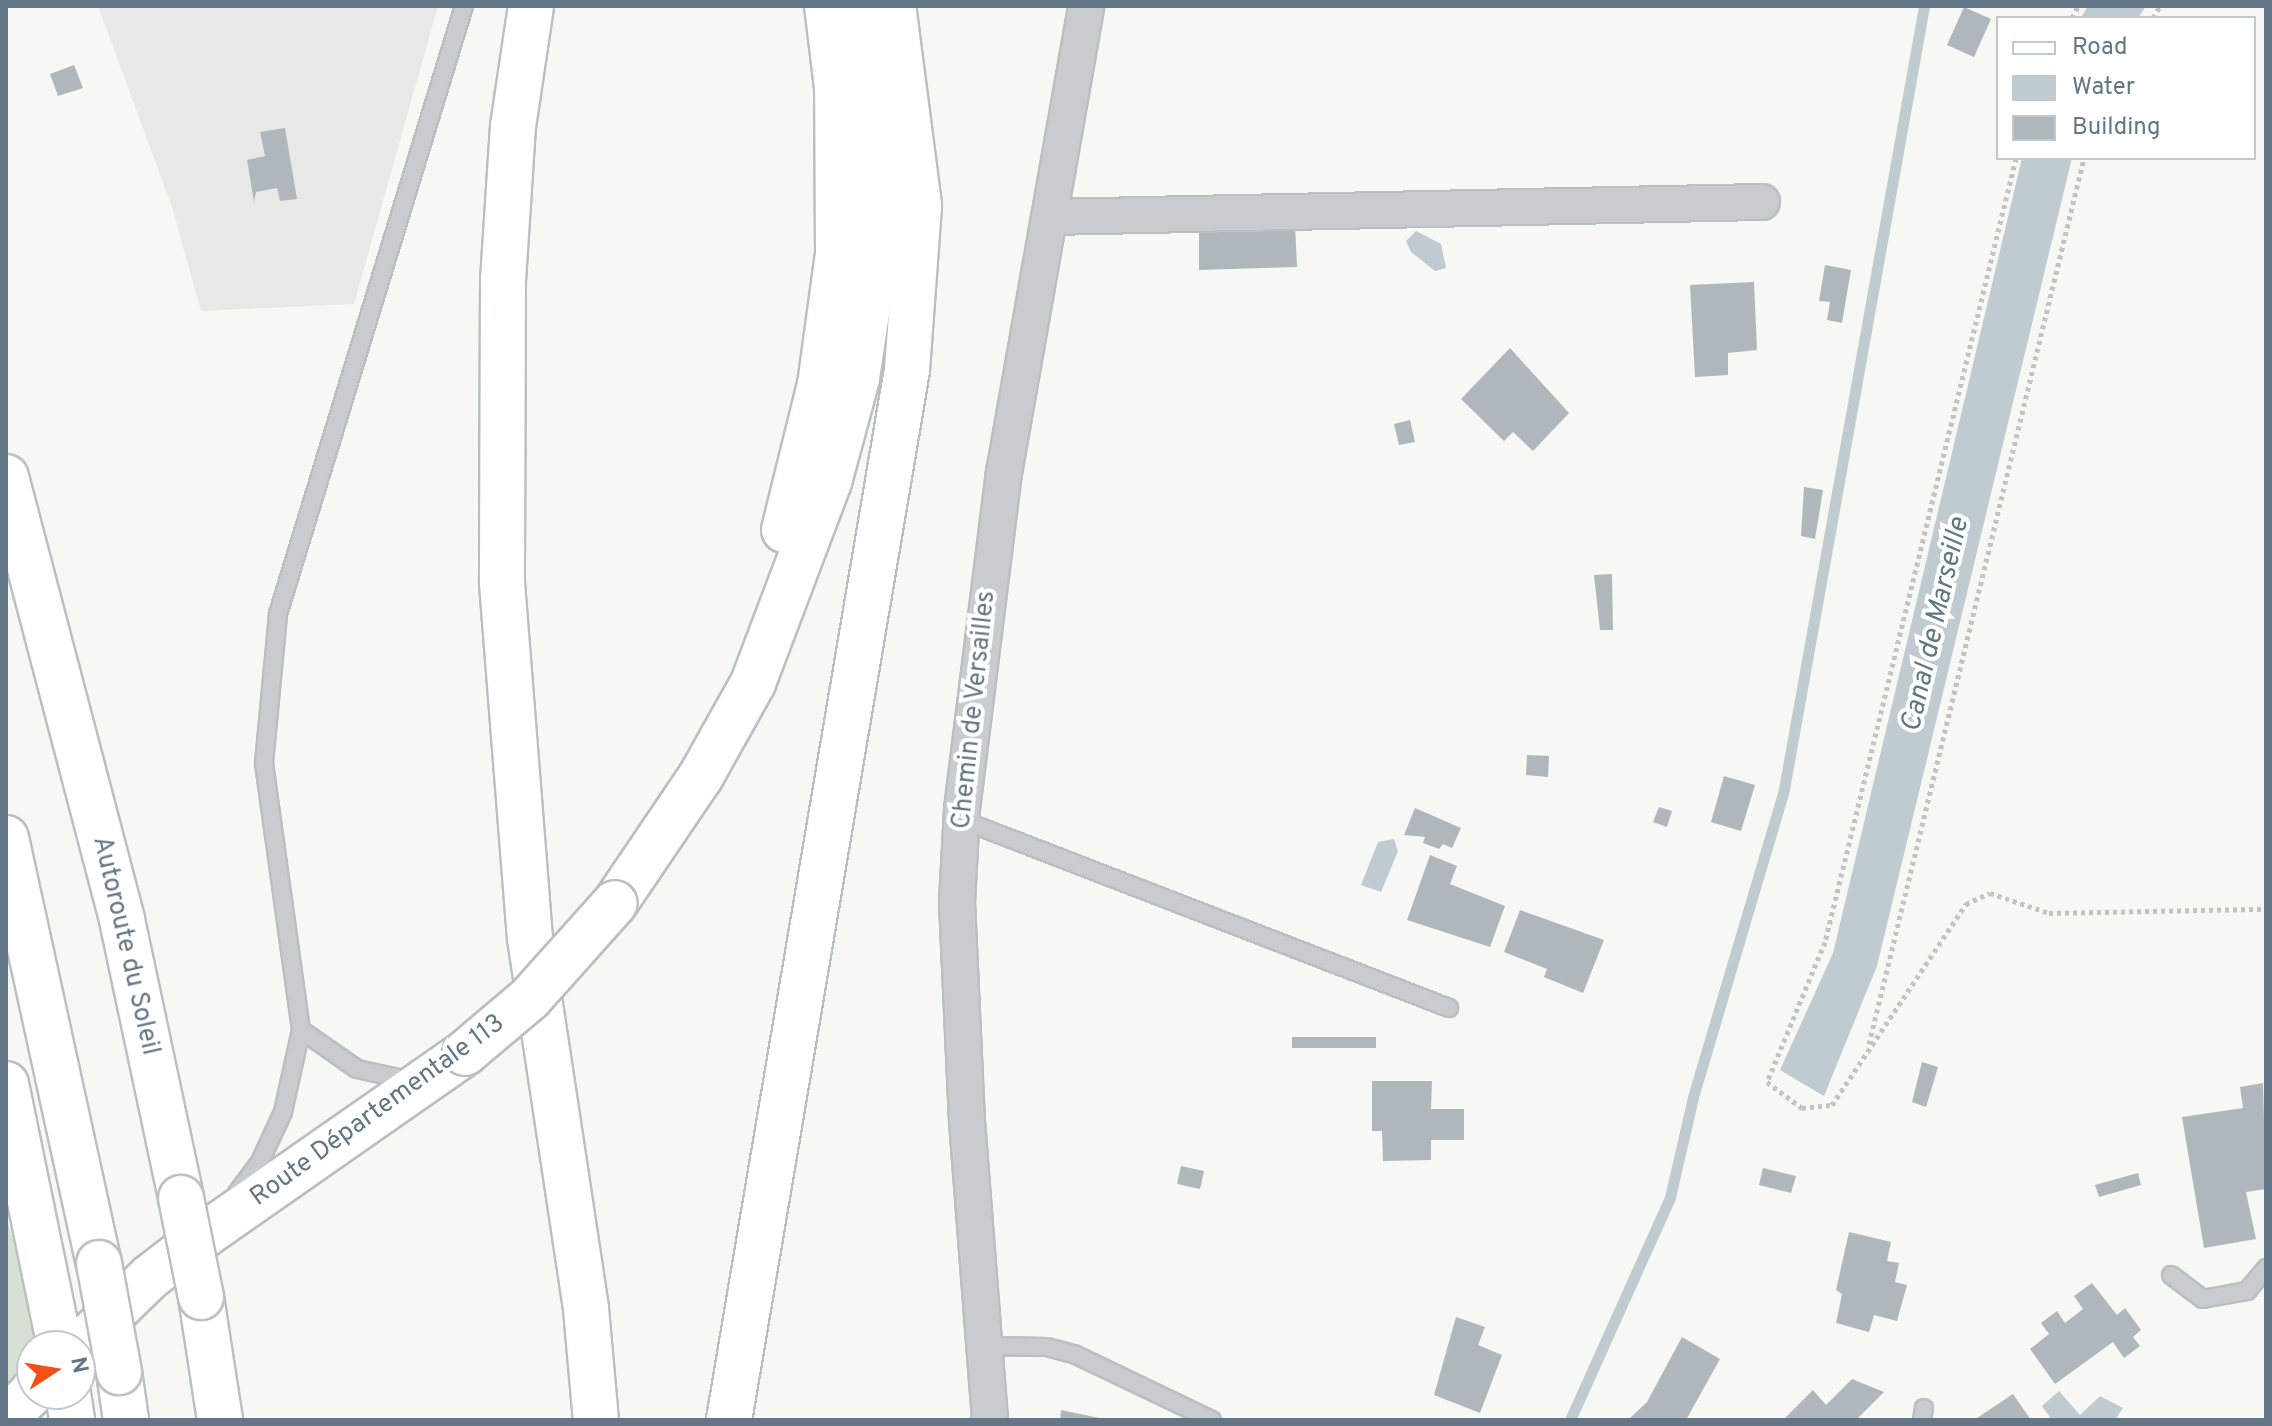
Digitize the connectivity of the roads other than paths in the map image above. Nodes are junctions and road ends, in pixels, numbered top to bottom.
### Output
1 (464, 6) edge
2 (472, 6) edge
3 (531, 6) edge
4 (827, 6) edge
5 (868, 6) edge
6 (893, 6) edge
7 (1086, 6) edge
8 (456, 32) junction
9 (1762, 202) dead end
10 (1050, 217) junction
11 (6, 477) edge
12 (962, 820) junction
13 (6, 838) edge
14 (651, 849) junction
15 (1449, 1008) dead end
16 (301, 1030) junction
17 (425, 1083) junction
18 (6, 1084) edge
19 (207, 1233) junction
20 (2266, 1268) edge
21 (2171, 1275) dead end
22 (58, 1330) edge
23 (95, 1330) edge
24 (984, 1346) junction
25 (126, 1420) edge
26 (220, 1420) edge
27 (596, 1420) edge
28 (729, 1420) edge
29 (990, 1420) edge
30 (1212, 1420) edge

1 - 8 lane
2 - 8 lane
3 - 27 main road
4 - 14 main road, Route Départementale 113
5 - 14 main road, Route Départementale 113
6 - 28 main road
7 - 10 street, Chemin de Versailles
8 - 16 lane
9 - 10 street
10 - 12 street, Chemin de Versailles
11 - 26 main road, Autoroute du Soleil, bridge
12 - 15 lane
12 - 24 street, Chemin de Versailles
13 - 25 main road, bridge
14 - 17 main road, Route Départementale 113, bridge
16 - 17 lane
16 - 19 lane
17 - 19 main road, Route Départementale 113
18 - 22 main road
19 - 23 main road, Route Départementale 113
20 - 21 lane
24 - 29 street, Chemin de Versailles
24 - 30 lane

